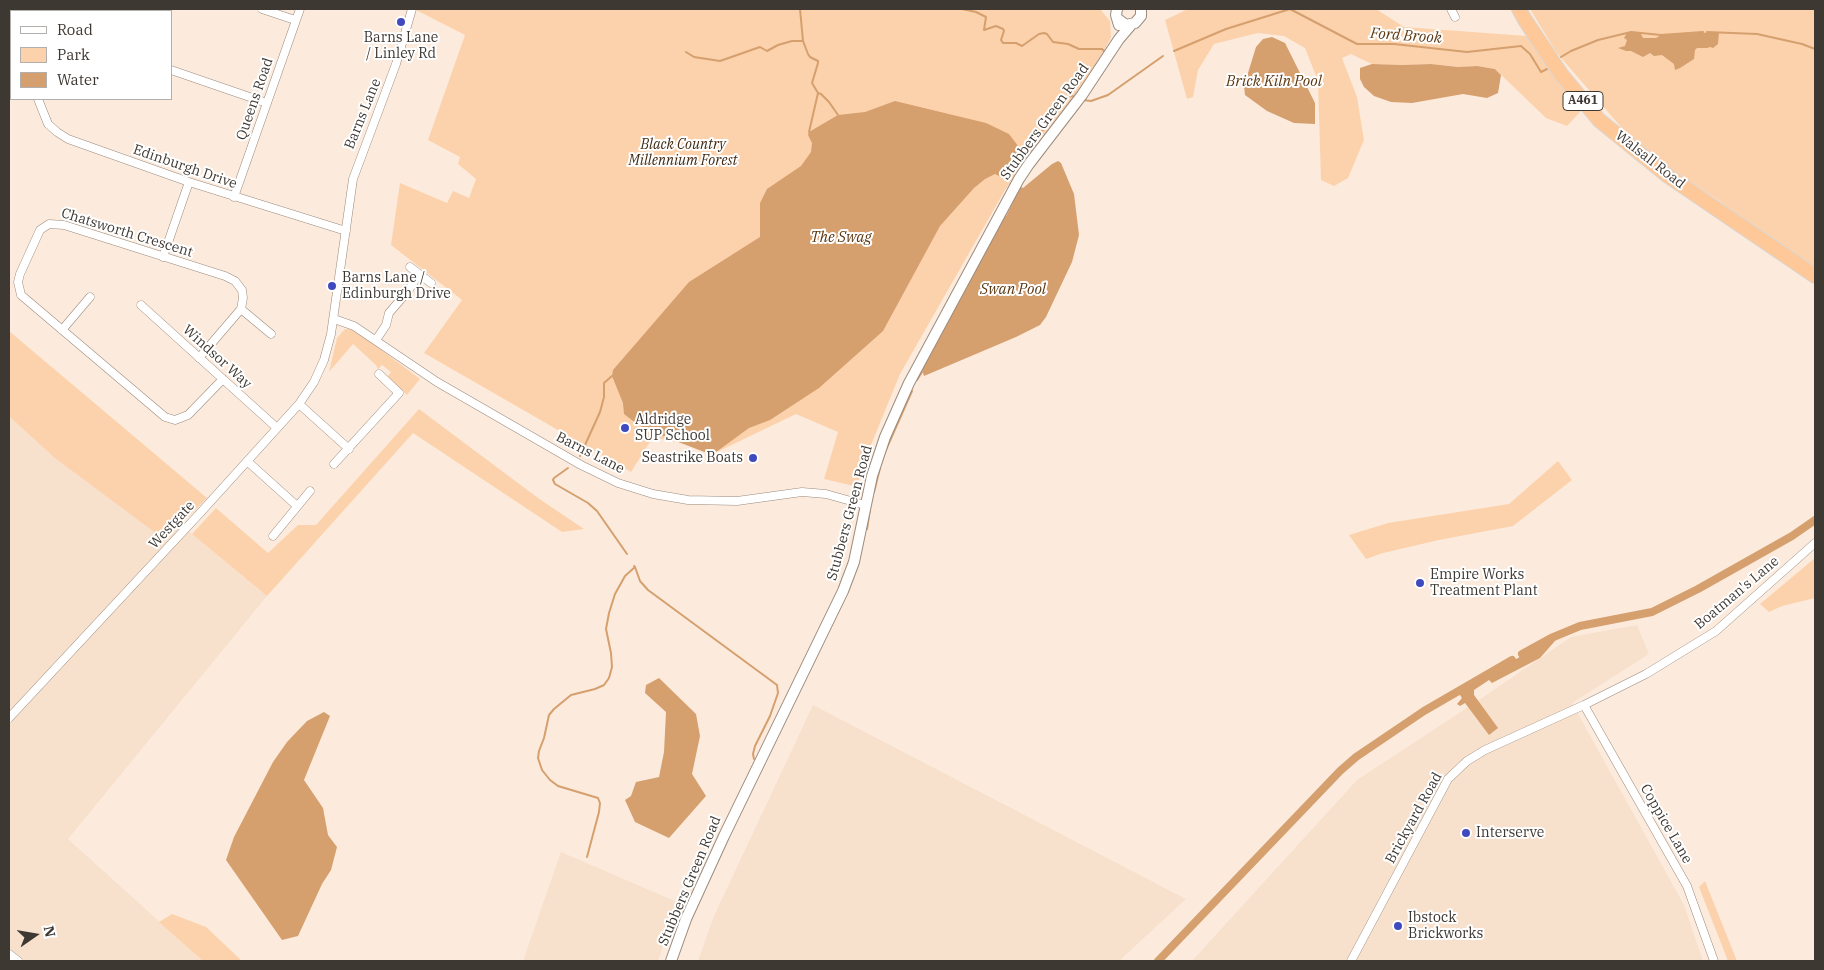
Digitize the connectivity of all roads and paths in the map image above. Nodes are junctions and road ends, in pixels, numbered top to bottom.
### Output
1 (262, 9) edge
2 (300, 9) edge
3 (412, 9) edge
4 (1141, 9) edge
5 (1451, 9) edge
6 (1519, 9) edge
7 (1116, 13) edge
8 (1455, 17) dead end
9 (295, 20) junction
10 (1131, 25) junction
11 (1119, 39) junction
12 (172, 70) edge
13 (38, 100) edge
14 (267, 103) junction
15 (189, 182) junction
16 (234, 197) junction
17 (346, 231) junction
18 (164, 257) junction
19 (410, 267) dead end
20 (419, 274) junction
21 (1815, 276) edge
22 (431, 283) dead end
23 (90, 297) dead end
24 (141, 305) dead end
25 (241, 308) junction
26 (334, 319) junction
27 (62, 330) junction
28 (272, 334) dead end
29 (331, 334) joint
30 (376, 340) junction
31 (199, 358) junction
32 (379, 374) dead end
33 (223, 380) junction
34 (299, 404) junction
35 (277, 428) junction
36 (349, 448) junction
37 (247, 461) junction
38 (334, 464) dead end
39 (310, 492) dead end
40 (865, 505) junction
41 (297, 506) junction
42 (273, 536) dead end
43 (1815, 543) edge
44 (1646, 674) joint
45 (1584, 705) junction
46 (9, 718) edge
47 (9, 954) edge
48 (18, 961) edge
49 (671, 961) edge
50 (1351, 961) edge
51 (1714, 961) edge

1 - 9 street
2 - 9 street, Queens Road
3 - 17 street, Barns Lane
4 - 10 street, Stubbers Green Road
5 - 8 street
6 - 21 highway, Walsall Road / A461
7 - 10 street
7 - 11 street
9 - 14 street, Queens Road
10 - 11 street, Stubbers Green Road
11 - 40 street, Stubbers Green Road
12 - 14 street
13 - 15 street, Edinburgh Drive
14 - 16 street, Queens Road
15 - 16 street, Edinburgh Drive
15 - 18 street
16 - 17 street, Edinburgh Drive
17 - 26 street, Barns Lane
18 - 25 street, Chatsworth Crescent
18 - 27 street, Chatsworth Crescent
19 - 20 street
20 - 22 street
20 - 30 street
23 - 27 street
24 - 31 street, Windsor Way
25 - 28 street
25 - 31 street
26 - 29 street, Barns Lane
26 - 30 street, Barns Lane
27 - 33 street, Chatsworth Crescent
29 - 34 street, Westgate
30 - 40 street, Barns Lane
31 - 33 street, Windsor Way
32 - 36 street
33 - 35 street, Windsor Way
34 - 35 street, Westgate
34 - 36 street
35 - 37 street, Westgate
36 - 38 street
37 - 41 street
37 - 46 street, Westgate
39 - 41 street
40 - 49 street, Stubbers Green Road
41 - 42 street
43 - 44 street, Boatman's Lane
44 - 45 street, Brickyard Road
45 - 50 street, Brickyard Road
45 - 51 street, Coppice Lane
47 - 48 street

